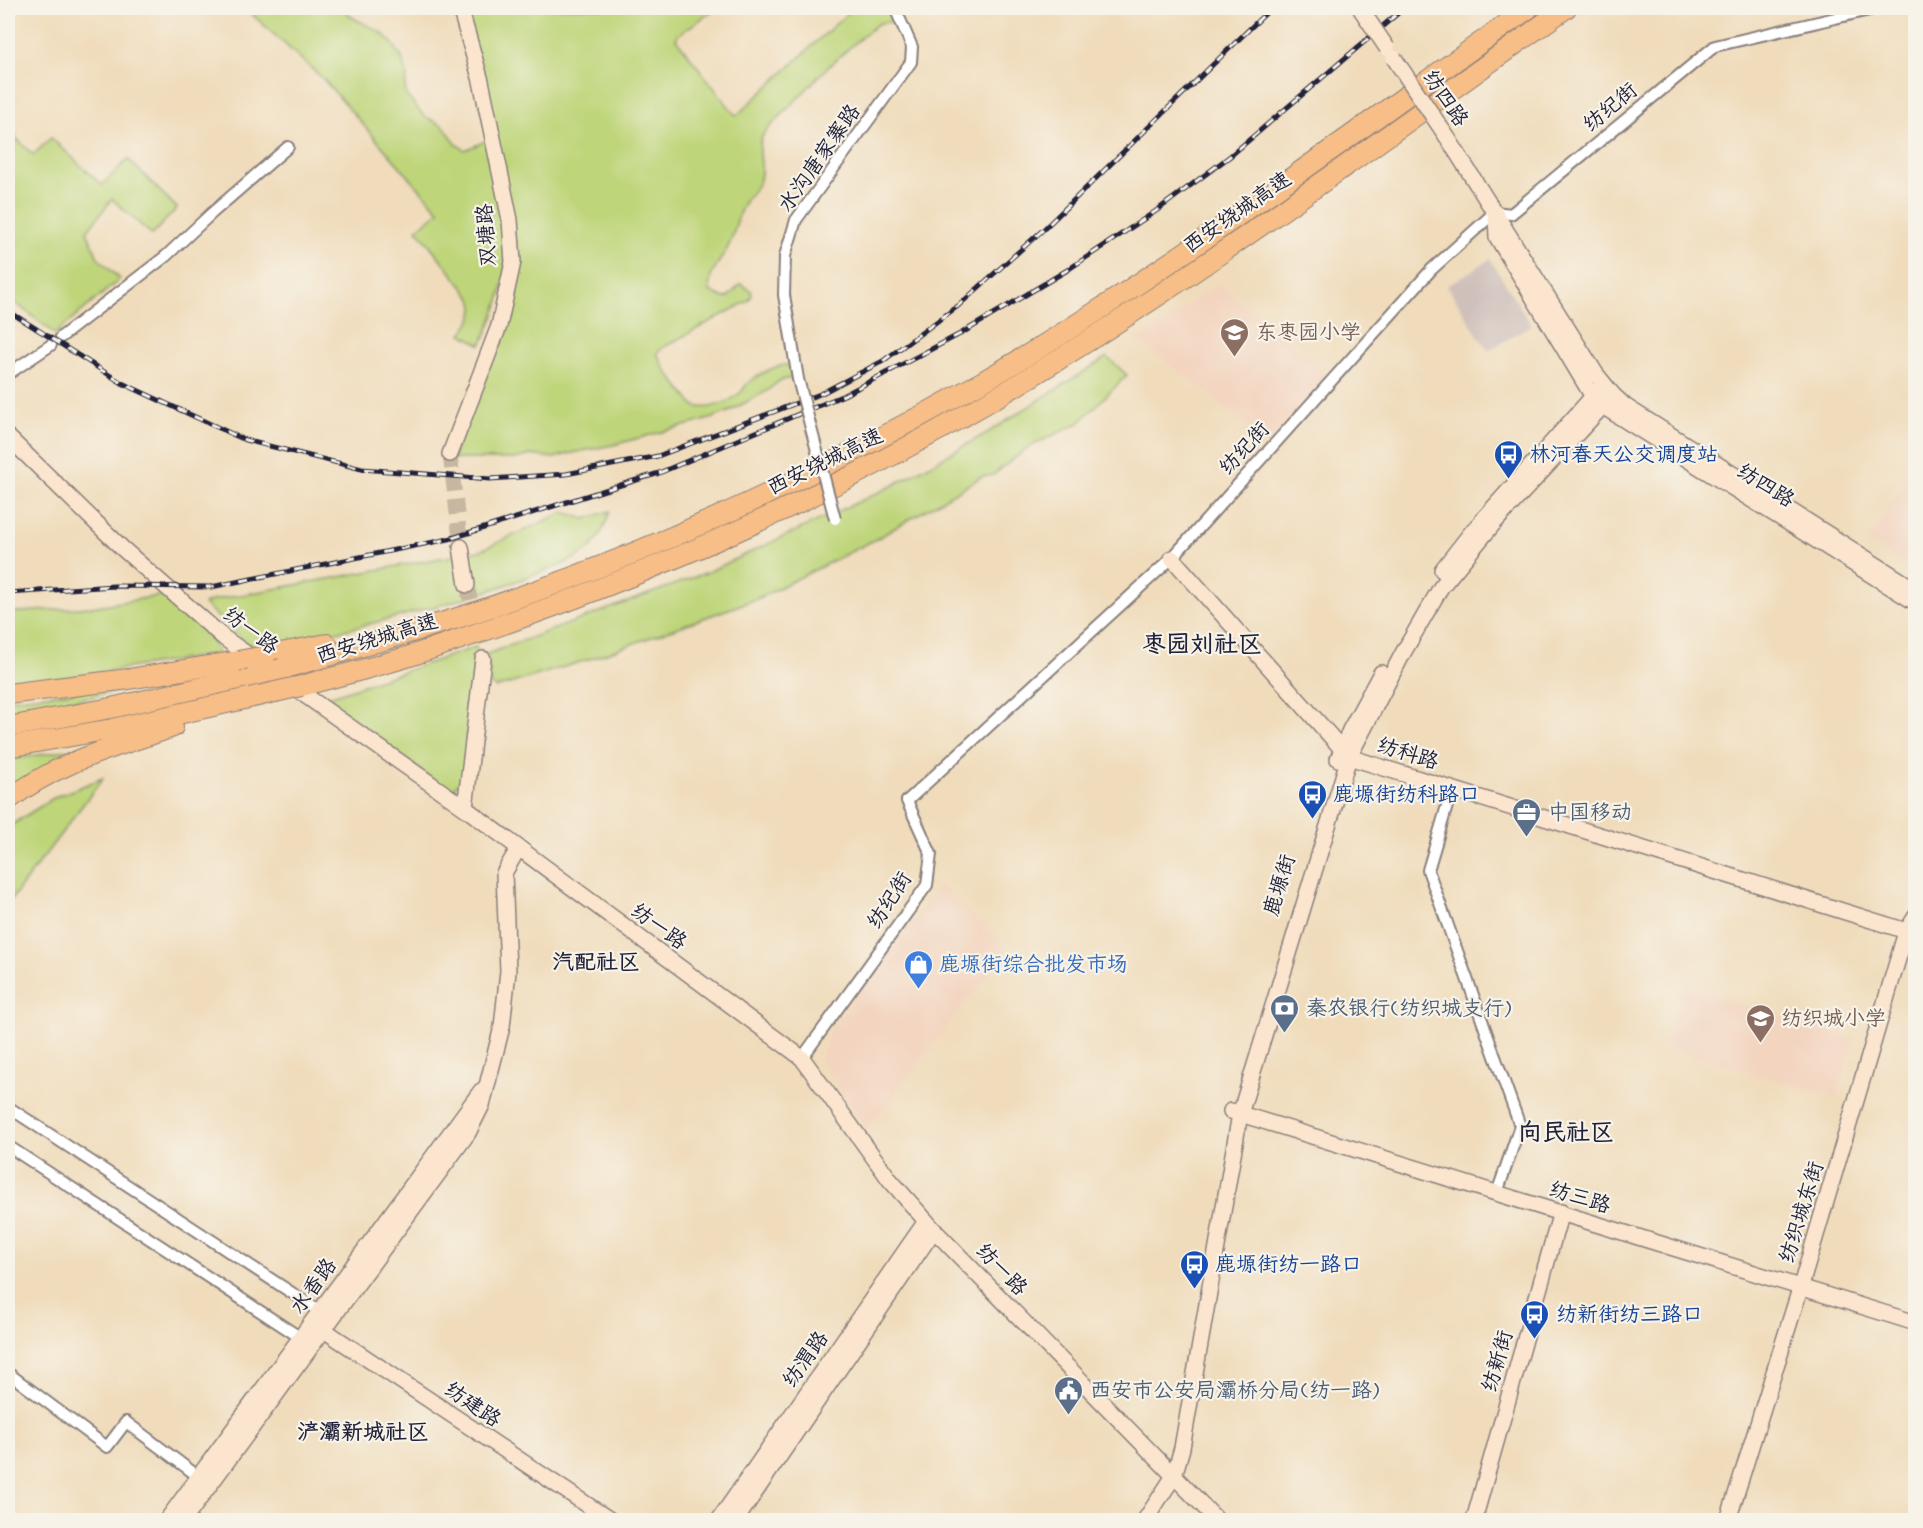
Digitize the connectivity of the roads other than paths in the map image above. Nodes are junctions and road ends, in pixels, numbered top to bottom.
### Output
1 (460, 8) edge
2 (895, 8) edge
3 (1360, 8) edge
4 (1529, 8) edge
5 (1566, 8) edge
6 (1878, 8) edge
7 (288, 147) dead end
8 (1496, 213) junction
9 (61, 337) dead end
10 (51, 345) dead end
11 (8, 374) edge
12 (1608, 389) junction
13 (1597, 402) junction
14 (8, 437) edge
15 (450, 454) tunnel mouth
16 (835, 519) dead end
17 (461, 547) tunnel mouth
18 (1172, 558) junction
19 (467, 585) tunnel mouth
20 (1916, 590) edge
21 (1916, 603) edge
22 (471, 614) junction
23 (483, 659) tunnel mouth
24 (8, 694) edge
25 (267, 694) junction
26 (8, 727) edge
27 (8, 747) edge
28 (1345, 753) junction
29 (1452, 789) junction
30 (8, 800) edge
31 (465, 808) junction
32 (518, 849) junction
33 (1916, 916) edge
34 (1911, 933) edge
35 (802, 1058) junction
36 (8, 1107) edge
37 (1236, 1113) junction
38 (8, 1146) edge
39 (1497, 1193) junction
40 (1561, 1212) junction
41 (930, 1226) junction
42 (1800, 1289) junction
43 (319, 1321) junction
44 (1916, 1323) edge
45 (301, 1338) junction
46 (8, 1373) edge
47 (1174, 1476) junction
48 (199, 1477) junction
49 (167, 1521) edge
50 (184, 1521) edge
51 (610, 1521) edge
52 (719, 1521) edge
53 (736, 1521) edge
54 (1145, 1521) edge
55 (1217, 1521) edge
56 (1474, 1521) edge
57 (1728, 1521) edge

1 - 15 street, 双塘路
2 - 16 street, 水沟唐家寨路, bridge
3 - 8 street, 纺四路, bridge
4 - 22 highway, 西安绕城高速
5 - 25 highway, 西安绕城高速, bridge
6 - 8 street, 纺纪街
7 - 9 street
8 - 12 street, 纺四路
8 - 13 street, 纺四路
8 - 18 street, 纺纪街
10 - 11 street
12 - 13 street, 鹿塬街
12 - 20 street, 纺四路
13 - 21 street, 纺四路
13 - 28 street, 鹿塬街
14 - 31 street, 纺一路
17 - 19 street
18 - 28 street
18 - 35 street, 纺纪街
22 - 24 highway, bridge
22 - 26 highway, 西安绕城高速, bridge
23 - 31 street
25 - 27 highway, 西安绕城高速
25 - 30 highway
28 - 29 street, 纺科路
28 - 37 street, 鹿塬街
29 - 34 street, 纺科路
29 - 39 street
31 - 32 street, 纺一路
32 - 35 street, 纺一路
32 - 43 street, 水香路
33 - 34 street, 纺织城东街
34 - 42 street, 纺织城东街
35 - 41 street, 纺一路
36 - 43 street
37 - 39 street, 纺三路
37 - 47 street, 鹿塬街
38 - 45 street
39 - 40 street, 纺三路
40 - 42 street, 纺三路
40 - 56 street, 纺新街
41 - 47 street, 纺一路
41 - 52 street, 纺渭路
41 - 53 street, 纺渭路
42 - 44 street, 纺三路
42 - 57 street, 纺织城东街
43 - 45 street, 水香路
43 - 50 street, 水香路
43 - 51 street, 纺建路
45 - 48 street, 水香路
46 - 48 street
47 - 54 street, 鹿塬街
47 - 55 street, 纺一路
48 - 49 street, 水香路

